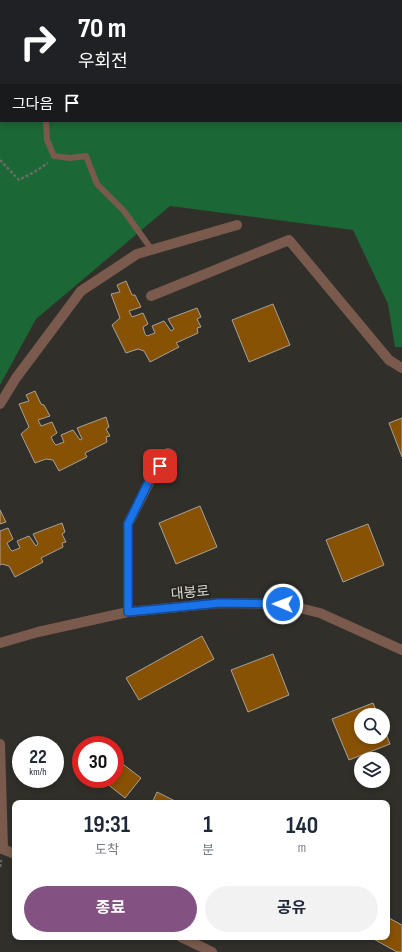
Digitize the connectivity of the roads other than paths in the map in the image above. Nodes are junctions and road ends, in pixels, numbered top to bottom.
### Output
1 (46, 122) edge
2 (237, 225) dead end
3 (152, 250) junction
4 (151, 296) dead end
5 (402, 368) edge
6 (0, 404) edge
7 (168, 453) dead end
8 (128, 612) junction
9 (0, 643) edge
10 (402, 650) edge
11 (0, 744) edge
12 (1, 848) edge
13 (12, 853) edge
14 (187, 940) edge
15 (212, 952) edge

1 - 3 lane
2 - 3 street
3 - 6 street
4 - 5 street
7 - 8 street
8 - 9 street, 대봉로
8 - 10 street, 대봉로
11 - 12 street
12 - 13 street
14 - 15 street

